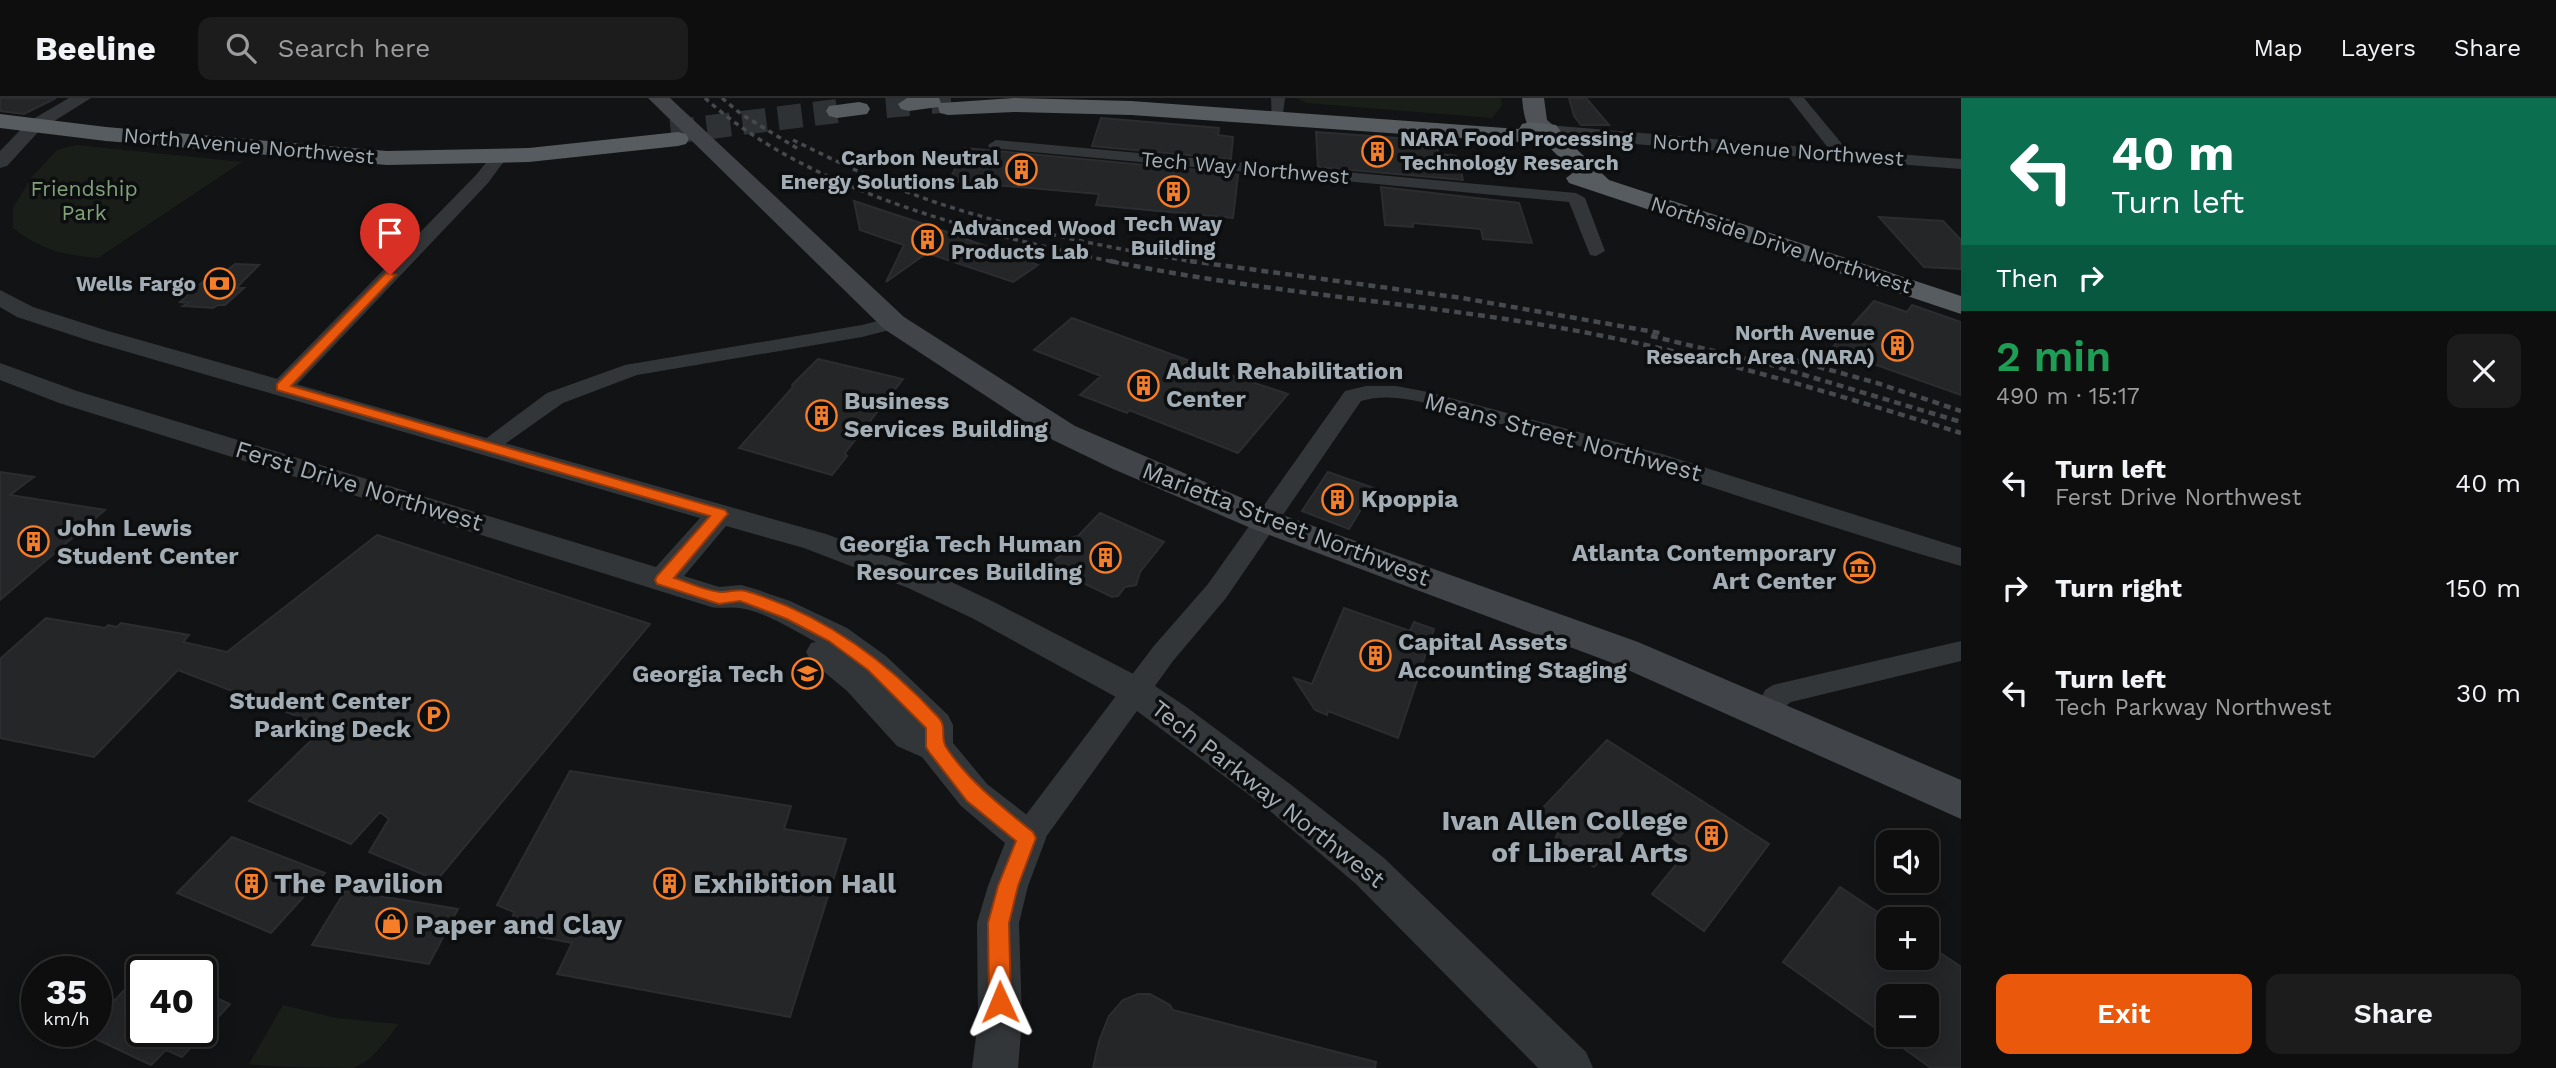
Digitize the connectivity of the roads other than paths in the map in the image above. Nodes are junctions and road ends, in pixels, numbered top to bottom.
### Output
1 (82, 98) edge
2 (658, 98) edge
3 (1010, 98) edge
4 (1073, 98) edge
5 (1796, 98) edge
6 (1278, 109) edge
7 (0, 121) edge
8 (34, 126) junction
9 (1537, 126) edge
10 (678, 132) junction
11 (996, 145) dead end
12 (1277, 153) dead end
13 (1842, 155) junction
14 (500, 156) junction
15 (0, 162) edge
16 (1961, 164) edge
17 (1275, 171) junction
18 (1601, 186) junction
19 (1573, 187) junction
20 (1596, 251) dead end
21 (0, 297) edge
22 (1961, 305) edge
23 (894, 323) junction
24 (0, 371) edge
25 (282, 387) junction
26 (487, 446) junction
27 (720, 514) junction
28 (1265, 521) junction
29 (1961, 557) edge
30 (663, 580) junction
31 (1961, 650) edge
32 (1137, 692) junction
33 (1768, 716) junction
34 (1961, 800) edge
35 (1027, 838) junction
36 (995, 1068) edge
37 (1570, 1068) edge

1 - 8 street
2 - 10 main road, Marietta Street Northwest
3 - 6 highway, North Avenue Northwest
4 - 6 highway, North Avenue Northwest
5 - 13 street
6 - 9 highway, North Avenue Northwest
6 - 9 highway, North Avenue Northwest
7 - 8 highway, North Avenue Northwest
8 - 14 highway, North Avenue Northwest
8 - 15 street
9 - 13 street, North Avenue Northwest
9 - 18 highway, Northside Drive Northwest
9 - 19 highway, Northside Drive Northwest
10 - 14 highway, North Avenue Northwest
10 - 23 main road, Marietta Street Northwest
11 - 17 street, Tech Way Northwest
12 - 17 street
13 - 16 street, North Avenue Northwest
14 - 25 street
17 - 19 street, Tech Way Northwest
18 - 19 highway, Northside Drive Northwest
18 - 22 highway, Northside Drive Northwest
19 - 20 street
21 - 25 street, Tech Parkway Northwest
23 - 26 street
23 - 28 main road, Marietta Street Northwest
24 - 30 street, Ferst Drive Northwest
25 - 26 street, Tech Parkway Northwest
26 - 27 street, Tech Parkway Northwest
27 - 30 street
27 - 32 street, Tech Parkway Northwest
28 - 29 street, Means Street Northwest
28 - 32 street, Means Street Northwest
28 - 33 main road, Marietta Street Northwest
30 - 35 street, Ferst Drive Northwest
31 - 33 street
32 - 35 street, Means Street Northwest
32 - 37 street, Tech Parkway Northwest
33 - 34 main road, Marietta Street Northwest
35 - 36 street

